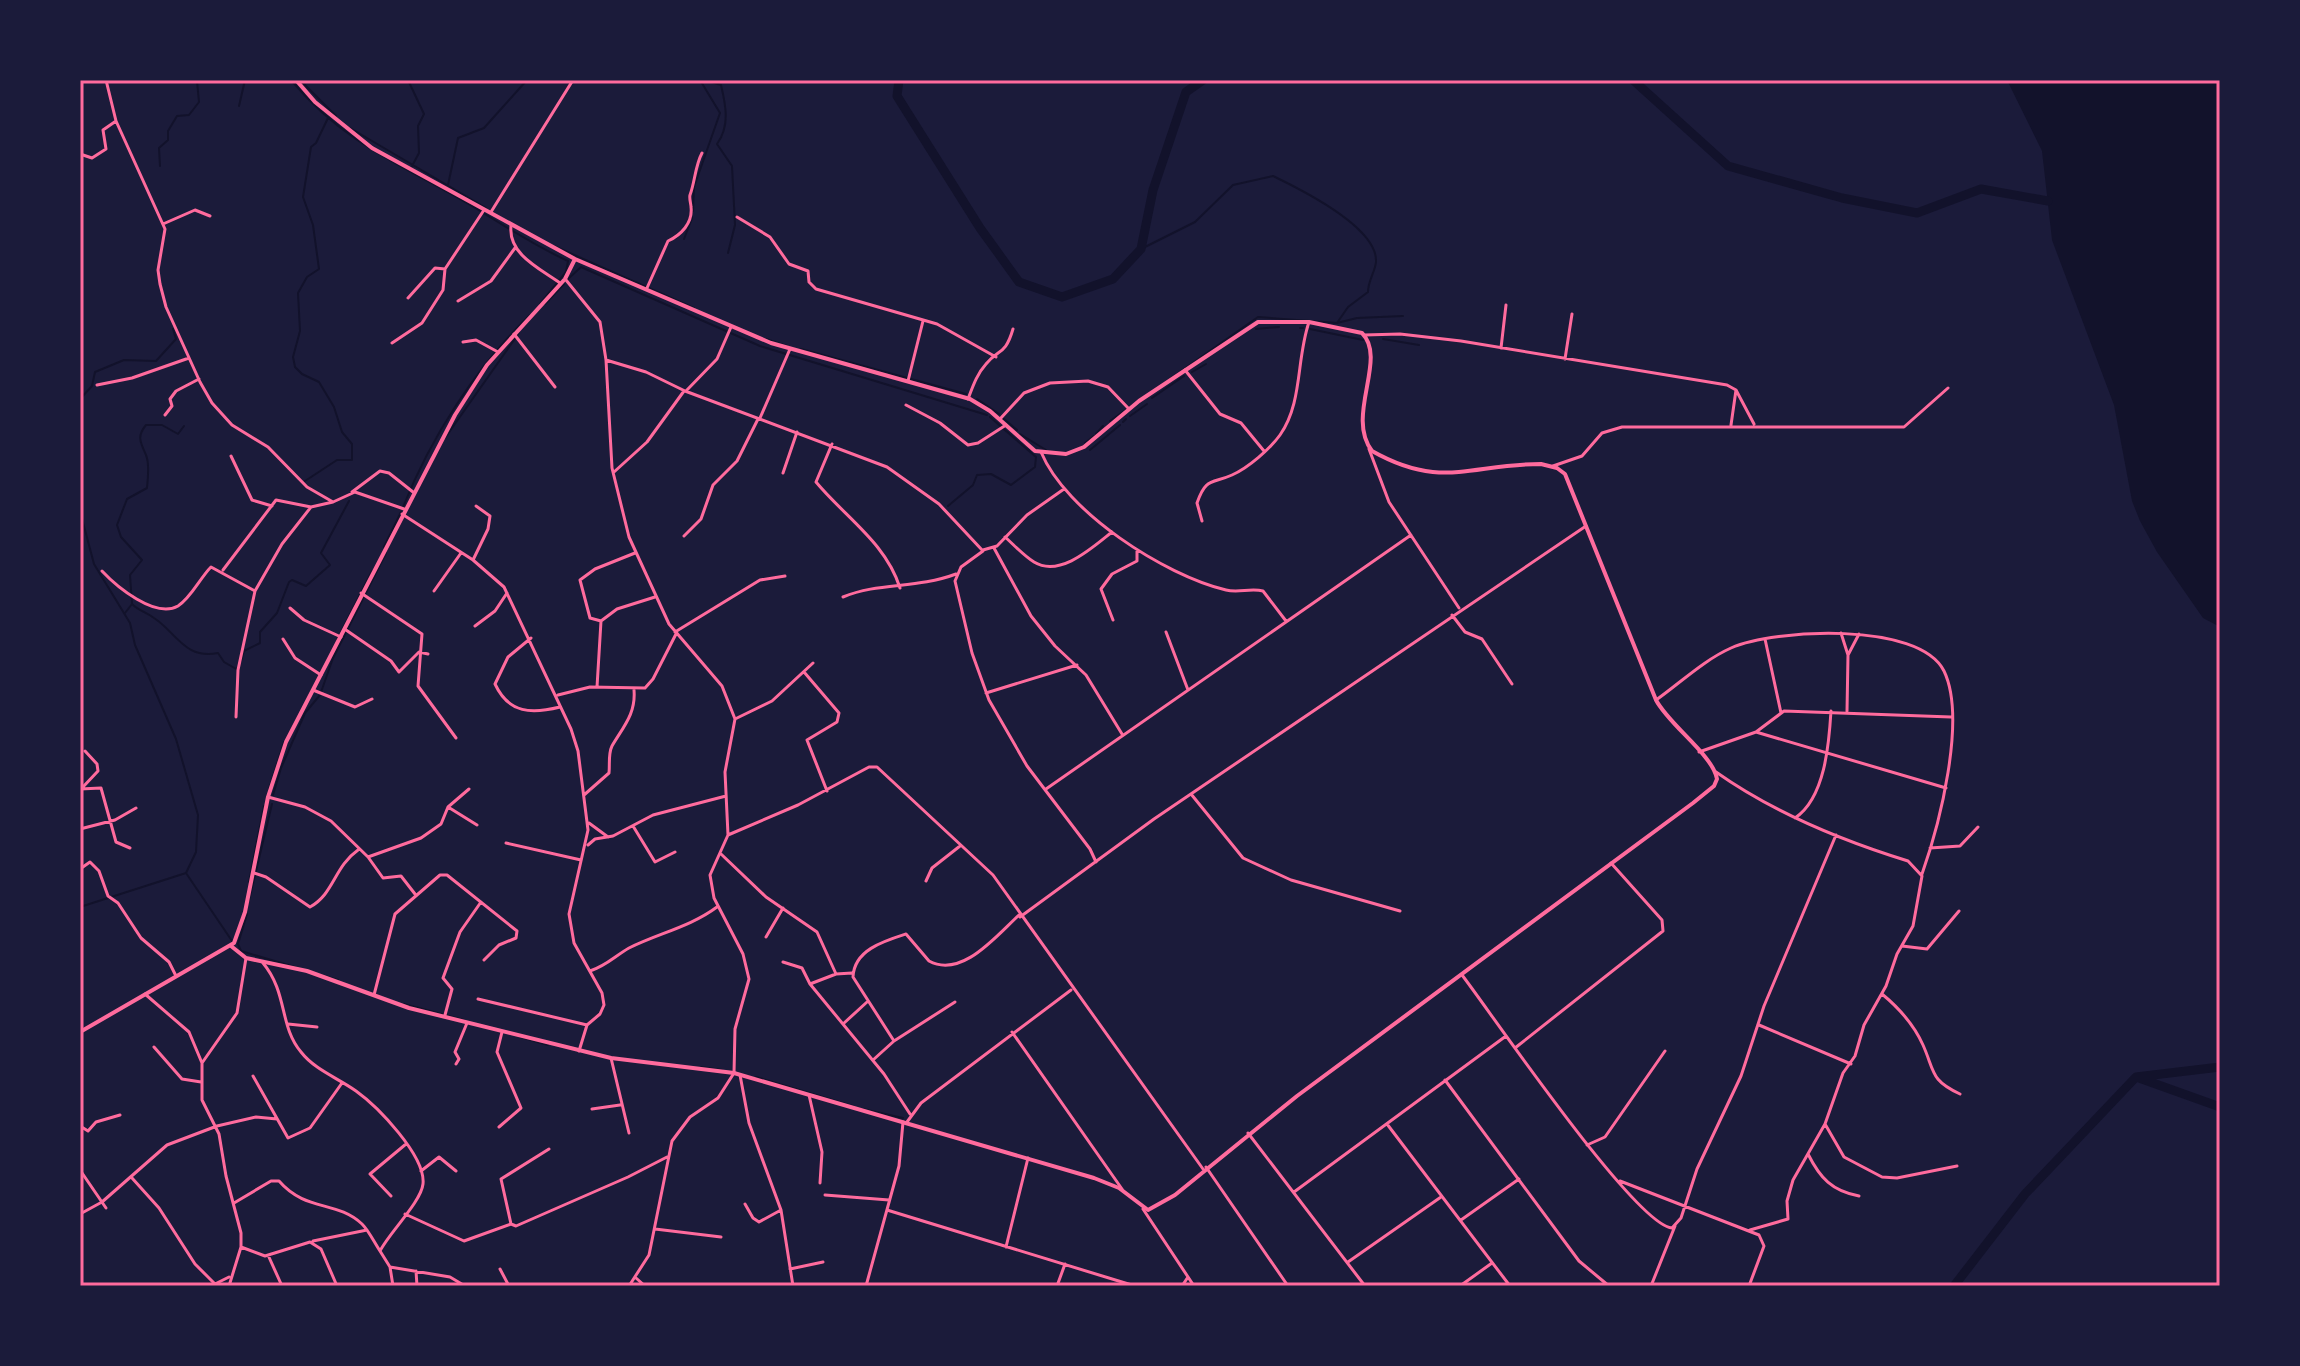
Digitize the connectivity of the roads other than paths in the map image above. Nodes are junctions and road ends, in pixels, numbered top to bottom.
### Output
1 (106, 80) edge
2 (296, 80) edge
3 (573, 80) edge
4 (116, 121) junction
5 (702, 153) dead end
6 (80, 154) edge
7 (484, 210) junction
8 (490, 214) junction
9 (210, 216) dead end
10 (737, 217) dead end
11 (163, 224) junction
12 (511, 226) junction
13 (515, 248) junction
14 (575, 259) junction
15 (445, 269) junction
16 (563, 281) junction
17 (647, 288) junction
18 (408, 298) dead end
19 (458, 301) dead end
20 (1506, 305) dead end
21 (1572, 314) dead end
22 (923, 321) junction
23 (1309, 322) junction
24 (731, 327) junction
25 (1013, 329) dead end
26 (514, 334) junction
27 (1364, 335) junction
28 (463, 342) dead end
29 (392, 343) dead end
30 (1501, 348) junction
31 (790, 349) junction
32 (498, 352) junction
33 (996, 357) junction
34 (189, 358) junction
35 (1565, 359) junction
36 (606, 360) junction
37 (1185, 370) junction
38 (199, 379) junction
39 (908, 381) junction
40 (97, 385) dead end
41 (555, 387) dead end
42 (1948, 388) dead end
43 (1736, 390) junction
44 (685, 391) junction
45 (968, 399) junction
46 (906, 405) dead end
47 (1129, 409) junction
48 (165, 415) dead end
49 (759, 418) junction
50 (1000, 419) junction
51 (1006, 425) junction
52 (1731, 425) junction
53 (1755, 426) junction
54 (797, 432) junction
55 (832, 444) junction
56 (1369, 449) junction
57 (1264, 451) junction
58 (1041, 452) junction
59 (231, 456) dead end
60 (1553, 466) junction
61 (614, 472) junction
62 (783, 473) dead end
63 (1064, 489) junction
64 (352, 492) junction
65 (413, 492) junction
66 (333, 502) junction
67 (272, 506) junction
68 (476, 506) dead end
69 (311, 507) junction
70 (403, 511) junction
71 (1202, 521) dead end
72 (1586, 526) junction
73 (1112, 532) junction
74 (1411, 535) junction
75 (684, 536) dead end
76 (1005, 537) junction
77 (994, 548) junction
78 (983, 550) junction
79 (1137, 551) junction
80 (461, 553) junction
81 (635, 553) junction
82 (473, 560) junction
83 (223, 570) junction
84 (102, 571) dead end
85 (956, 574) junction
86 (785, 576) dead end
87 (900, 588) junction
88 (255, 591) junction
89 (434, 591) dead end
90 (361, 593) junction
91 (507, 593) junction
92 (655, 597) junction
93 (843, 597) dead end
94 (290, 608) dead end
95 (1460, 609) junction
96 (1452, 615) junction
97 (1113, 620) dead end
98 (601, 621) junction
99 (1286, 622) junction
100 (475, 626) dead end
101 (344, 628) junction
102 (1166, 632) dead end
103 (675, 633) junction
104 (1841, 633) junction
105 (1860, 633) junction
106 (341, 637) junction
107 (531, 638) junction
108 (283, 639) dead end
109 (1765, 639) junction
110 (419, 652) junction
111 (428, 654) dead end
112 (1848, 655) junction
113 (813, 663) dead end
114 (1077, 665) junction
115 (804, 672) junction
116 (321, 675) junction
117 (1512, 684) dead end
118 (597, 687) junction
119 (313, 690) junction
120 (634, 690) junction
121 (1188, 690) junction
122 (733, 693) dead end
123 (986, 693) junction
124 (556, 695) junction
125 (729, 697) junction
126 (372, 699) dead end
127 (1656, 700) junction
128 (560, 707) junction
129 (1831, 711) junction
130 (1847, 711) junction
131 (1781, 713) junction
132 (236, 717) dead end
133 (1951, 717) junction
134 (735, 719) junction
135 (1756, 732) junction
136 (1123, 734) junction
137 (456, 738) dead end
138 (85, 751) dead end
139 (1699, 752) junction
140 (1826, 754) junction
141 (1716, 772) junction
142 (81, 788) edge
143 (1946, 788) junction
144 (469, 789) dead end
145 (1045, 789) junction
146 (827, 791) junction
147 (1191, 794) junction
148 (584, 795) junction
149 (726, 796) junction
150 (268, 797) junction
151 (448, 807) junction
152 (136, 808) dead end
153 (1795, 818) junction
154 (587, 820) junction
155 (110, 821) junction
156 (477, 825) dead end
157 (633, 826) junction
158 (1978, 827) dead end
159 (80, 829) edge
160 (728, 835) junction
161 (1836, 835) junction
162 (608, 837) junction
163 (506, 843) dead end
164 (588, 845) junction
165 (960, 846) junction
166 (130, 848) dead end
167 (1930, 848) junction
168 (1090, 849) junction
169 (358, 850) junction
170 (675, 852) dead end
171 (721, 854) junction
172 (368, 857) junction
173 (1102, 857) junction
174 (582, 860) junction
175 (1096, 862) junction
176 (1611, 863) junction
177 (80, 869) edge
178 (251, 872) junction
179 (1922, 876) junction
180 (926, 881) dead end
181 (415, 895) junction
182 (481, 902) junction
183 (717, 907) junction
184 (783, 908) junction
185 (1400, 911) dead end
186 (1959, 911) dead end
187 (1020, 916) junction
188 (766, 937) dead end
189 (231, 946) junction
190 (1902, 946) junction
191 (246, 958) junction
192 (484, 960) dead end
193 (260, 961) junction
194 (783, 962) dead end
195 (590, 971) junction
196 (853, 973) junction
197 (836, 974) junction
198 (1462, 975) junction
199 (176, 976) junction
200 (810, 984) junction
201 (1071, 989) junction
202 (145, 994) junction
203 (1882, 994) junction
204 (374, 995) junction
205 (478, 999) dead end
206 (867, 1002) junction
207 (955, 1002) dead end
208 (445, 1017) junction
209 (467, 1023) junction
210 (288, 1024) junction
211 (843, 1024) junction
212 (587, 1025) junction
213 (1759, 1025) junction
214 (317, 1027) dead end
215 (80, 1032) edge
216 (502, 1032) junction
217 (1012, 1032) junction
218 (1506, 1036) junction
219 (894, 1041) junction
220 (154, 1047) dead end
221 (1515, 1048) junction
222 (579, 1051) junction
223 (1665, 1051) dead end
224 (611, 1058) junction
225 (873, 1060) junction
226 (1839, 1060) junction
227 (202, 1063) junction
228 (456, 1064) dead end
229 (1851, 1064) junction
230 (1843, 1073) junction
231 (737, 1074) junction
232 (253, 1076) dead end
233 (1445, 1080) junction
234 (201, 1082) junction
235 (342, 1082) junction
236 (1960, 1094) dead end
237 (809, 1095) junction
238 (620, 1105) junction
239 (592, 1109) dead end
240 (910, 1114) junction
241 (120, 1115) dead end
242 (277, 1119) junction
243 (905, 1122) junction
244 (1387, 1124) junction
245 (1825, 1124) junction
246 (80, 1126) edge
247 (217, 1126) junction
248 (499, 1127) dead end
249 (629, 1133) dead end
250 (1248, 1133) junction
251 (406, 1144) junction
252 (1587, 1145) junction
253 (549, 1149) dead end
254 (1808, 1154) junction
255 (667, 1157) junction
256 (1028, 1158) junction
257 (1957, 1166) dead end
258 (1204, 1168) junction
259 (80, 1170) edge
260 (421, 1171) junction
261 (456, 1171) dead end
262 (132, 1178) junction
263 (1519, 1179) junction
264 (1619, 1181) junction
265 (820, 1183) dead end
266 (1124, 1192) junction
267 (1294, 1192) junction
268 (825, 1195) dead end
269 (391, 1196) dead end
270 (1859, 1196) dead end
271 (1441, 1197) junction
272 (889, 1200) junction
273 (102, 1202) junction
274 (234, 1203) junction
275 (745, 1204) dead end
276 (106, 1208) dead end
277 (1143, 1209) junction
278 (1684, 1209) junction
279 (781, 1210) junction
280 (887, 1210) junction
281 (80, 1214) edge
282 (405, 1214) junction
283 (1461, 1220) junction
284 (511, 1224) junction
285 (1675, 1226) junction
286 (655, 1229) junction
287 (367, 1230) junction
288 (1750, 1230) junction
289 (721, 1237) dead end
290 (310, 1242) junction
291 (241, 1247) junction
292 (1006, 1248) junction
293 (380, 1251) junction
294 (268, 1255) junction
295 (823, 1262) dead end
296 (1348, 1262) junction
297 (1492, 1263) junction
298 (1065, 1264) junction
299 (390, 1267) junction
300 (500, 1269) dead end
301 (790, 1269) junction
302 (416, 1271) junction
303 (229, 1277) junction
304 (1188, 1277) junction
305 (635, 1278) junction
306 (213, 1285) edge
307 (229, 1286) edge
308 (282, 1286) edge
309 (337, 1286) edge
310 (393, 1286) edge
311 (417, 1286) edge
312 (465, 1286) edge
313 (509, 1286) edge
314 (629, 1286) edge
315 (645, 1286) edge
316 (793, 1286) edge
317 (866, 1286) edge
318 (1057, 1286) edge
319 (1135, 1286) edge
320 (1182, 1286) edge
321 (1194, 1286) edge
322 (1288, 1286) edge
323 (1365, 1286) edge
324 (1460, 1286) edge
325 (1510, 1286) edge
326 (1609, 1286) edge
327 (1651, 1286) edge
328 (1749, 1286) edge

1 - 4 street
2 - 7 street
3 - 8 street
4 - 6 street
4 - 11 street
5 - 17 street
7 - 8 street
7 - 15 street
8 - 12 street
9 - 11 street
10 - 22 street
11 - 34 street
12 - 13 street
12 - 14 street
13 - 16 street
13 - 19 street
14 - 16 street
14 - 17 street
15 - 18 street
15 - 29 street
16 - 26 street
16 - 36 street
17 - 24 street
20 - 30 street
21 - 35 street
22 - 33 street
22 - 39 street
23 - 27 street
23 - 37 street
23 - 57 street
24 - 31 street
24 - 44 street
25 - 33 street
26 - 32 street
26 - 41 street
27 - 30 street
27 - 56 street
28 - 32 street
30 - 35 street
31 - 39 street
31 - 49 street
32 - 65 street
33 - 45 street
34 - 38 street
34 - 40 street
35 - 43 street
36 - 44 street
36 - 61 street
37 - 47 street
37 - 57 street
38 - 48 street
38 - 66 street
39 - 45 street
42 - 53 street
43 - 52 street
43 - 53 street
44 - 49 street
44 - 61 street
45 - 50 street
46 - 51 street
47 - 50 street
47 - 58 street
49 - 54 street
49 - 75 street
50 - 51 street
51 - 58 street
52 - 53 street
52 - 60 street
54 - 55 street
54 - 62 street
55 - 78 street
55 - 87 street
56 - 60 street
56 - 74 street
57 - 71 street
58 - 63 street
59 - 67 street
60 - 72 street
61 - 81 street
63 - 73 street
63 - 76 street
64 - 65 street
64 - 66 street
64 - 70 street
65 - 70 street
66 - 69 street
67 - 69 street
67 - 83 street
68 - 82 street
69 - 88 street
70 - 80 street
70 - 90 street
72 - 95 street
72 - 127 street
73 - 76 street
73 - 79 street
74 - 95 street
74 - 99 street
76 - 77 street
77 - 78 street
77 - 114 street
78 - 85 street
79 - 97 street
79 - 99 street
80 - 82 street
80 - 89 street
81 - 92 street
81 - 98 street
82 - 91 street
83 - 84 street
83 - 88 street
85 - 87 street
85 - 123 street
86 - 103 street
87 - 93 street
88 - 132 street
90 - 101 street
90 - 110 street
91 - 100 street
91 - 107 street
92 - 98 street
92 - 103 street
94 - 106 street
95 - 96 street
96 - 117 street
96 - 147 street
98 - 118 street
99 - 121 street
101 - 106 street
101 - 110 street
102 - 121 street
103 - 120 street
103 - 125 street
104 - 105 street
104 - 109 street
104 - 112 street
105 - 112 street
105 - 133 street
106 - 116 street
107 - 124 street
107 - 128 street
108 - 116 street
109 - 127 street
109 - 131 street
110 - 111 street
110 - 137 street
112 - 130 street
113 - 115 street
114 - 123 street
114 - 136 street
115 - 134 street
115 - 146 street
116 - 119 street
118 - 120 street
118 - 124 street
119 - 126 street
119 - 150 street
120 - 148 street
121 - 136 street
122 - 125 street
123 - 145 street
124 - 128 street
125 - 134 street
127 - 139 street
128 - 148 street
129 - 130 street
129 - 131 street
129 - 140 street
130 - 133 street
131 - 135 street
133 - 143 street
134 - 149 street
135 - 139 street
135 - 140 street
136 - 145 street
138 - 142 street
139 - 141 street
140 - 143 street
140 - 153 street
141 - 153 street
141 - 176 street
142 - 155 street
143 - 167 street
144 - 151 street
145 - 168 street
146 - 160 street
146 - 165 street
147 - 173 street
147 - 185 street
148 - 154 street
149 - 157 street
149 - 160 street
150 - 169 street
150 - 178 street
151 - 156 street
151 - 172 street
152 - 155 street
153 - 161 street
154 - 162 street
154 - 164 street
155 - 159 street
155 - 166 street
157 - 162 street
157 - 170 street
158 - 167 street
160 - 171 street
161 - 179 street
161 - 213 street
162 - 164 street
163 - 174 street
164 - 174 street
165 - 180 street
165 - 187 street
167 - 179 street
168 - 173 street
168 - 175 street
169 - 172 street
169 - 178 street
171 - 183 street
171 - 184 street
172 - 181 street
173 - 175 street
174 - 195 street
175 - 187 street
176 - 198 street
176 - 221 street
177 - 199 street
178 - 189 street
179 - 190 street
181 - 182 street
181 - 204 street
182 - 192 street
182 - 208 street
183 - 195 street
183 - 231 street
184 - 188 street
184 - 197 street
186 - 190 street
187 - 196 street
187 - 201 street
189 - 191 street
189 - 199 street
190 - 203 street
191 - 193 street
191 - 227 street
193 - 204 street
193 - 210 street
194 - 200 street
195 - 212 street
196 - 197 street
196 - 206 street
197 - 200 street
198 - 218 street
198 - 250 street
199 - 202 street
200 - 211 street
201 - 217 street
201 - 258 street
202 - 215 street
202 - 227 street
203 - 229 street
203 - 236 street
204 - 208 street
205 - 212 street
206 - 211 street
206 - 219 street
207 - 219 street
208 - 209 street
209 - 216 street
209 - 228 street
210 - 214 street
210 - 235 street
211 - 225 street
212 - 222 street
213 - 226 street
213 - 278 street
216 - 222 street
216 - 248 street
217 - 240 street
217 - 266 street
218 - 221 street
218 - 233 street
219 - 225 street
220 - 234 street
221 - 252 street
222 - 224 street
223 - 252 street
224 - 231 street
224 - 238 street
225 - 240 street
226 - 229 street
226 - 230 street
227 - 234 street
229 - 230 street
230 - 245 street
231 - 237 street
231 - 255 street
231 - 279 street
232 - 242 street
233 - 244 street
233 - 263 street
234 - 247 street
235 - 242 street
235 - 251 street
237 - 243 street
237 - 265 street
238 - 239 street
238 - 249 street
240 - 243 street
241 - 246 street
242 - 247 street
243 - 256 street
243 - 272 street
244 - 267 street
244 - 271 street
245 - 254 street
245 - 257 street
247 - 262 street
247 - 274 street
250 - 258 street
250 - 267 street
251 - 260 street
251 - 269 street
252 - 264 street
253 - 284 street
254 - 270 street
254 - 288 street
255 - 284 street
255 - 286 street
256 - 266 street
256 - 292 street
258 - 277 street
258 - 322 street
259 - 273 street
260 - 261 street
260 - 282 street
262 - 273 street
262 - 306 street
263 - 283 street
263 - 326 street
264 - 278 street
264 - 285 street
266 - 277 street
267 - 296 street
268 - 272 street
271 - 283 street
271 - 296 street
272 - 280 street
273 - 276 street
273 - 281 street
274 - 287 street
274 - 291 street
275 - 279 street
277 - 304 street
278 - 285 street
278 - 288 street
279 - 301 street
280 - 292 street
280 - 317 street
282 - 284 street
282 - 293 street
283 - 297 street
285 - 327 street
286 - 289 street
286 - 305 street
287 - 290 street
287 - 293 street
288 - 328 street
290 - 294 street
290 - 309 street
291 - 294 street
291 - 303 street
292 - 298 street
293 - 299 street
294 - 308 street
295 - 301 street
296 - 323 street
297 - 324 street
297 - 325 street
298 - 318 street
298 - 319 street
299 - 302 street
299 - 310 street
300 - 313 street
301 - 316 street
302 - 311 street
302 - 312 street
303 - 306 street
303 - 307 street
304 - 320 street
304 - 321 street
305 - 314 street
305 - 315 street

